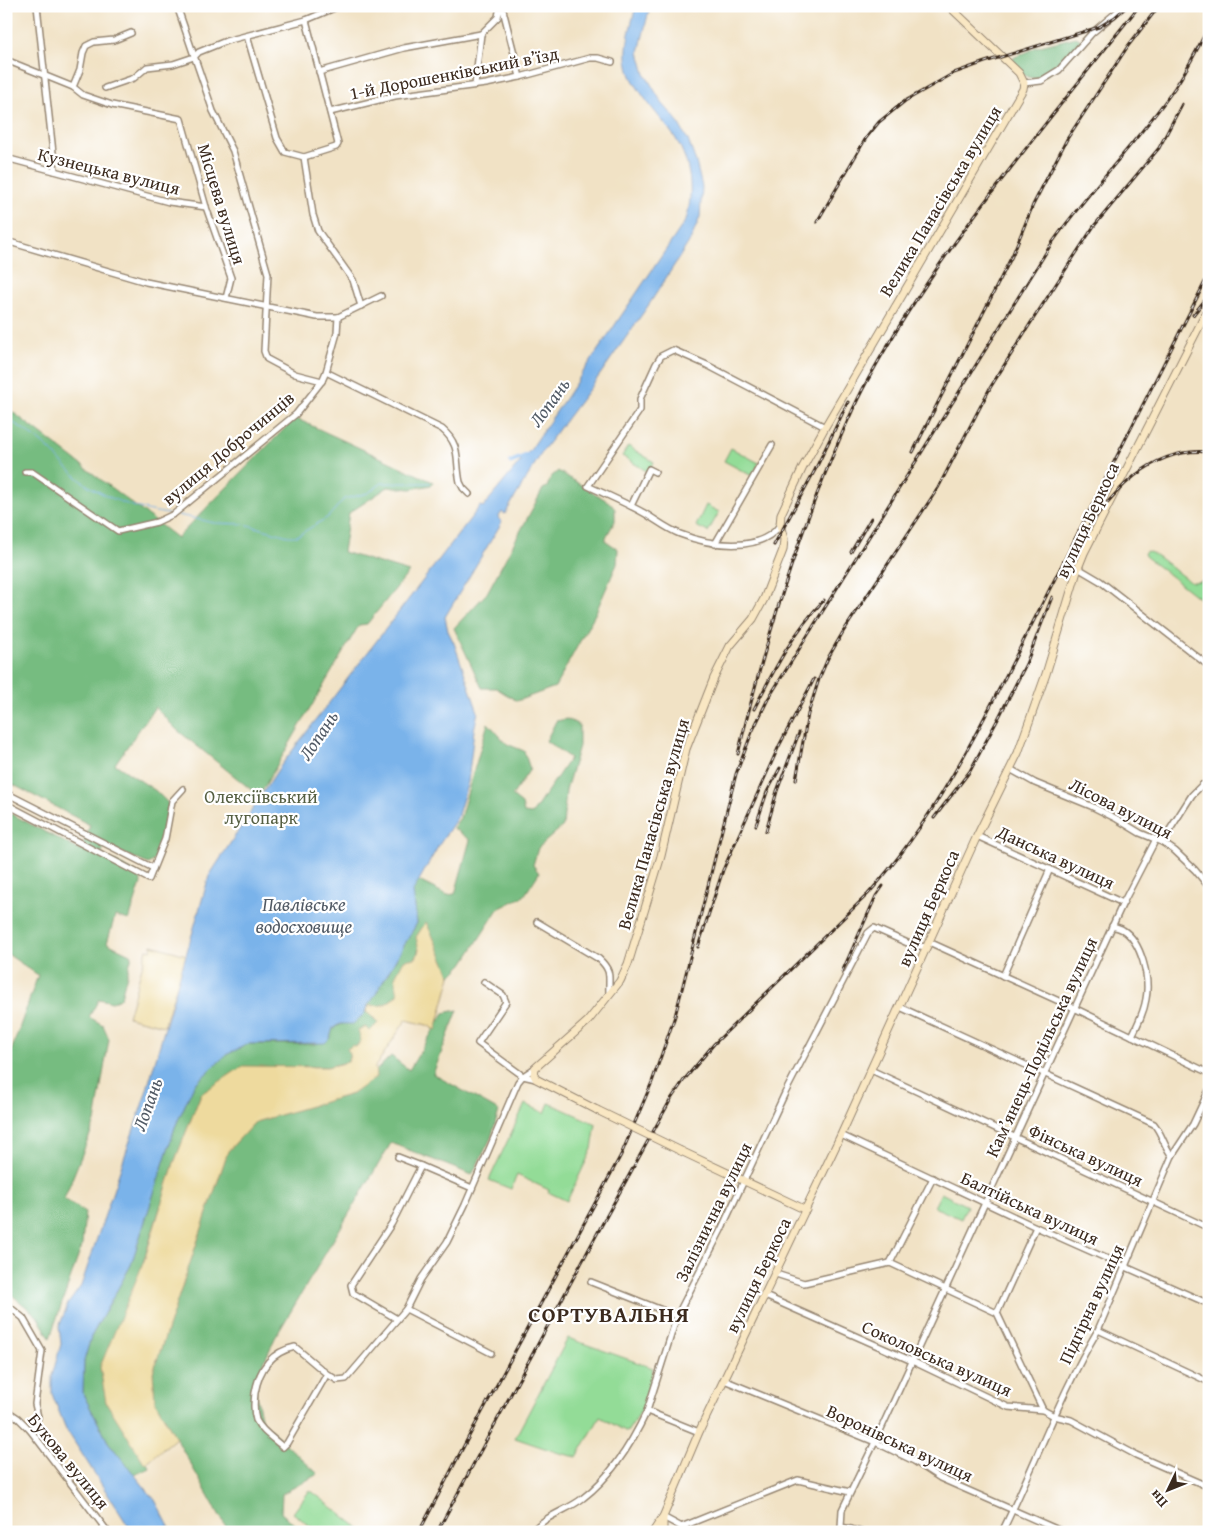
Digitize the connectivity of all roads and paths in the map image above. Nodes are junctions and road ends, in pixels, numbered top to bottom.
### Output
1 (38, 6) edge
2 (171, 6) edge
3 (339, 6) edge
4 (501, 6) edge
5 (949, 6) edge
6 (1124, 6) edge
7 (177, 7) edge
8 (325, 9) edge
9 (306, 20) junction
10 (131, 33) dead end
11 (481, 34) junction
12 (247, 36) junction
13 (194, 57) junction
14 (6, 60) edge
15 (612, 62) dead end
16 (320, 72) junction
17 (44, 77) junction
18 (520, 77) junction
19 (1024, 83) junction
20 (475, 85) junction
21 (73, 87) junction
22 (105, 88) dead end
23 (330, 112) junction
24 (304, 157) junction
25 (6, 158) edge
26 (55, 171) junction
27 (206, 207) junction
28 (6, 242) edge
29 (381, 296) dead end
30 (226, 298) junction
31 (267, 306) junction
32 (361, 306) junction
33 (1209, 307) edge
34 (338, 317) junction
35 (326, 372) junction
36 (322, 381) junction
37 (825, 427) junction
38 (772, 445) dead end
39 (25, 472) dead end
40 (655, 472) dead end
41 (469, 494) dead end
42 (630, 506) junction
43 (780, 525) junction
44 (715, 544) junction
45 (1078, 568) junction
46 (1209, 666) edge
47 (1010, 769) junction
48 (1202, 785) dead end
49 (183, 789) dead end
50 (6, 793) edge
51 (6, 804) edge
52 (977, 836) junction
53 (1155, 841) junction
54 (1162, 842) junction
55 (153, 868) junction
56 (1050, 869) junction
57 (1209, 887) edge
58 (1123, 904) junction
59 (537, 922) dead end
60 (1112, 926) junction
61 (928, 944) junction
62 (1003, 976) junction
63 (484, 982) dead end
64 (609, 995) junction
65 (900, 1007) junction
66 (1074, 1008) junction
67 (1132, 1036) junction
68 (535, 1068) junction
69 (871, 1070) junction
70 (1045, 1072) junction
71 (1209, 1073) edge
72 (523, 1076) junction
73 (536, 1079) junction
74 (1209, 1090) edge
75 (841, 1135) junction
76 (1015, 1138) junction
77 (1172, 1156) junction
78 (398, 1157) dead end
79 (421, 1166) junction
80 (933, 1178) junction
81 (744, 1181) junction
82 (472, 1188) junction
83 (1153, 1201) junction
84 (985, 1203) junction
85 (806, 1210) junction
86 (1036, 1227) junction
87 (1209, 1228) edge
88 (890, 1263) junction
89 (1124, 1267) junction
90 (776, 1274) junction
91 (591, 1282) dead end
92 (945, 1289) junction
93 (765, 1296) junction
94 (6, 1304) edge
95 (1209, 1304) edge
96 (406, 1310) junction
97 (997, 1313) junction
98 (678, 1316) junction
99 (397, 1319) junction
100 (1098, 1330) junction
101 (491, 1353) dead end
102 (912, 1361) junction
103 (327, 1374) junction
104 (724, 1380) junction
105 (1209, 1382) edge
106 (6, 1410) edge
107 (646, 1410) junction
108 (1043, 1410) junction
109 (1054, 1416) junction
110 (30, 1430) junction
111 (699, 1432) junction
112 (875, 1442) junction
113 (1209, 1487) edge
114 (850, 1492) junction
115 (1013, 1510) junction
116 (663, 1517) junction
117 (681, 1527) junction
118 (840, 1529) edge
119 (851, 1530) edge
120 (532, 1531) edge
121 (108, 1532) edge
122 (653, 1532) edge
123 (662, 1532) edge
124 (691, 1532) edge
125 (861, 1532) edge
126 (1002, 1532) edge
127 (1063, 1532) edge

1 - 17 street
2 - 7 street
3 - 8 street
4 - 11 street
4 - 18 street
5 - 19 street
6 - 19 street
7 - 13 street
8 - 9 street
9 - 12 street
9 - 16 street
10 - 21 street
11 - 16 street
11 - 20 street
12 - 13 street
12 - 24 street
13 - 22 street
13 - 31 street
14 - 17 street
15 - 18 street, 1-й Дорошенківський в’їзд
16 - 23 street
17 - 21 street
17 - 26 street
18 - 20 street, 1-й Дорошенківський в’їзд
19 - 37 street, Велика Панасівська вулиця
20 - 23 street, 1-й Дорошенківський в’їзд
21 - 27 street, Місцева вулиця
23 - 24 street
24 - 32 street
25 - 26 street, Кузнецька вулиця
26 - 27 street, Кузнецька вулиця
27 - 30 street, Місцева вулиця
28 - 30 street
29 - 32 street
30 - 31 street
31 - 34 street
31 - 36 street
32 - 34 street
33 - 45 street, вулиця Беркоса
34 - 35 street, вулиця Доброчинців
35 - 36 street, вулиця Доброчинців
35 - 41 street
36 - 39 street, вулиця Доброчинців
37 - 42 street
37 - 43 street, Велика Панасівська вулиця
38 - 44 street
40 - 42 street
42 - 44 street
43 - 44 street
43 - 64 street, Велика Панасівська вулиця
45 - 46 street
45 - 47 street, вулиця Беркоса
47 - 52 street, вулиця Беркоса
47 - 53 street, Лісова вулиця
48 - 54 street
49 - 55 street
50 - 55 street
51 - 55 street
52 - 56 street, Данська вулиця
52 - 61 street, вулиця Беркоса
53 - 54 street, Лісова вулиця
53 - 58 street, Кам’янець-Подільська вулиця
54 - 57 street, Лісова вулиця
56 - 58 street, Данська вулиця
56 - 62 street
58 - 60 street, Кам’янець-Подільська вулиця
59 - 64 street
60 - 66 street, Кам’янець-Подільська вулиця
60 - 67 street, Кам’янець-Подільська вулиця
61 - 62 street
61 - 65 street, вулиця Беркоса
61 - 81 street, Залізнична вулиця
62 - 66 street
63 - 72 street
64 - 68 street, Велика Панасівська вулиця
65 - 69 street, вулиця Беркоса
65 - 70 street
66 - 67 street
66 - 70 street, Кам’янець-Подільська вулиця
67 - 71 street
68 - 72 street, Велика Панасівська вулиця
68 - 73 street
69 - 75 street, вулиця Беркоса
69 - 76 street, Фінська вулиця
70 - 76 street, Кам’янець-Подільська вулиця
70 - 77 street
72 - 73 street
72 - 82 street, Велика Панасівська вулиця
73 - 81 street, bridge
74 - 77 street, Підгірна вулиця
75 - 80 street, Балтійська вулиця
75 - 85 street, вулиця Беркоса
76 - 83 street, Фінська вулиця
76 - 84 street, Кам’янець-Подільська вулиця
77 - 83 street, Підгірна вулиця
78 - 79 street
79 - 82 street
79 - 99 street
80 - 84 street, Балтійська вулиця
80 - 88 street
81 - 85 street
81 - 98 street, Залізнична вулиця
82 - 96 street, Велика Панасівська вулиця
83 - 87 street, Фінська вулиця
83 - 89 street, Підгірна вулиця
84 - 86 street, Балтійська вулиця
84 - 92 street, Кам’янець-Подільська вулиця
85 - 90 street, вулиця Беркоса
86 - 89 street, Балтійська вулиця
86 - 97 street
88 - 90 street
88 - 92 street
89 - 95 street, Балтійська вулиця
89 - 100 street, Підгірна вулиця
90 - 93 street, вулиця Беркоса
91 - 98 street
92 - 97 street
92 - 102 street, Кам’янець-Подільська вулиця
93 - 102 street, Соколовська вулиця
93 - 104 street, вулиця Беркоса
94 - 110 street
96 - 99 street, Велика Панасівська вулиця
96 - 101 street
97 - 108 street
98 - 107 street, Залізнична вулиця
99 - 103 street, Велика Панасівська вулиця
100 - 105 street
100 - 109 street, Підгірна вулиця
102 - 108 street, Соколовська вулиця
102 - 112 street, Кам’янець-Подільська вулиця
103 - 103 street
104 - 111 street, вулиця Беркоса
104 - 112 street, Воронівська вулиця
106 - 110 street, Букова вулиця
107 - 111 street
107 - 120 street, Залізнична вулиця
108 - 109 street, Соколовська вулиця
109 - 113 street, Соколовська вулиця
109 - 115 street, Підгірна вулиця
110 - 121 street, Букова вулиця
111 - 116 street, вулиця Беркоса
112 - 114 street, Кам’янець-Подільська вулиця
112 - 115 street, Воронівська вулиця
114 - 117 street
114 - 118 street, Кам’янець-Подільська вулиця
115 - 126 street, Підгірна вулиця
115 - 127 street, Воронівська вулиця
116 - 117 street
116 - 122 street, вулиця Беркоса
116 - 123 street, вулиця Беркоса
117 - 124 street
118 - 119 street, Кам’янець-Подільська вулиця
119 - 125 street, Кам’янець-Подільська вулиця

